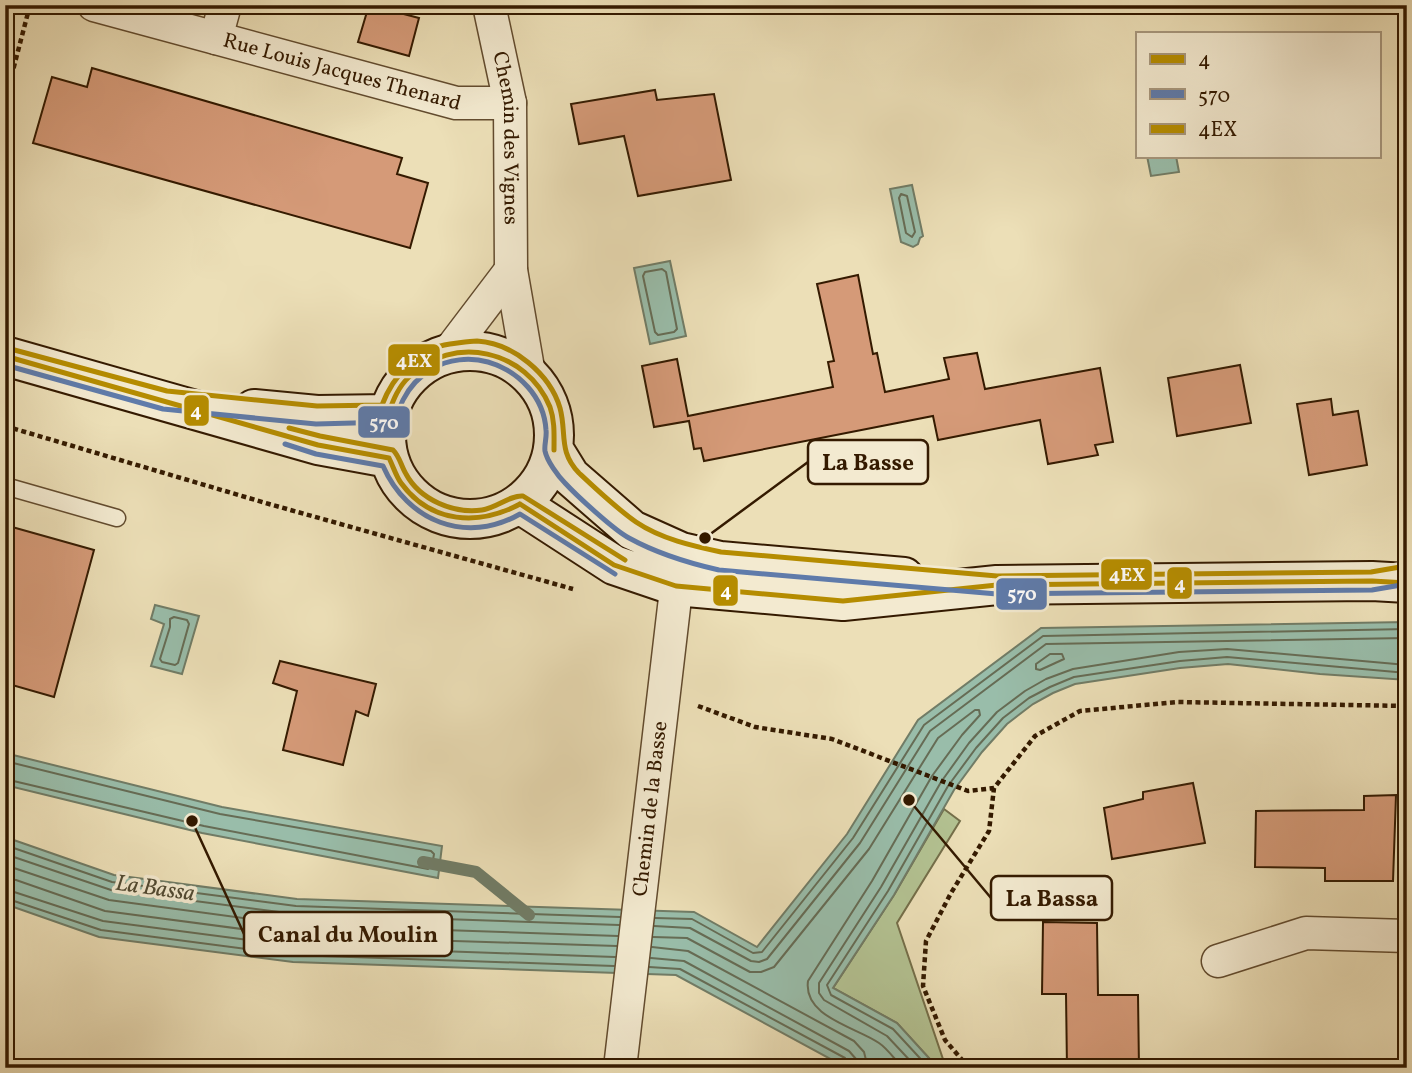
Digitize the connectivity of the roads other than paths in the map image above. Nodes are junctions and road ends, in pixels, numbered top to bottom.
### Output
1 (94, 5) edge
2 (225, 5) edge
3 (489, 5) edge
4 (216, 38) junction
5 (510, 103) junction
6 (512, 270) junction
7 (448, 353) junction
8 (5, 356) edge
9 (529, 373) junction
10 (165, 400) junction
11 (388, 414) junction
12 (554, 450) junction
13 (389, 458) junction
14 (5, 486) edge
15 (520, 504) junction
16 (117, 518) dead end
17 (678, 569) junction
18 (1395, 580) edge
19 (1407, 936) edge
20 (1218, 961) dead end
21 (620, 1068) edge

1 - 4 street, Rue Louis Jacques Thenard
2 - 4 street
3 - 5 street, Chemin des Vignes
4 - 5 street, Rue Louis Jacques Thenard
5 - 6 street, Chemin des Vignes
6 - 7 street
6 - 9 street, Chemin des Vignes
7 - 9 main road
7 - 11 main road
8 - 10 main road
9 - 12 main road
10 - 11 main road
10 - 13 main road
11 - 13 main road
12 - 15 main road
12 - 17 main road
13 - 15 main road
14 - 16 lane
15 - 17 main road
17 - 18 main road
17 - 21 street, Chemin de la Basse
19 - 20 street

